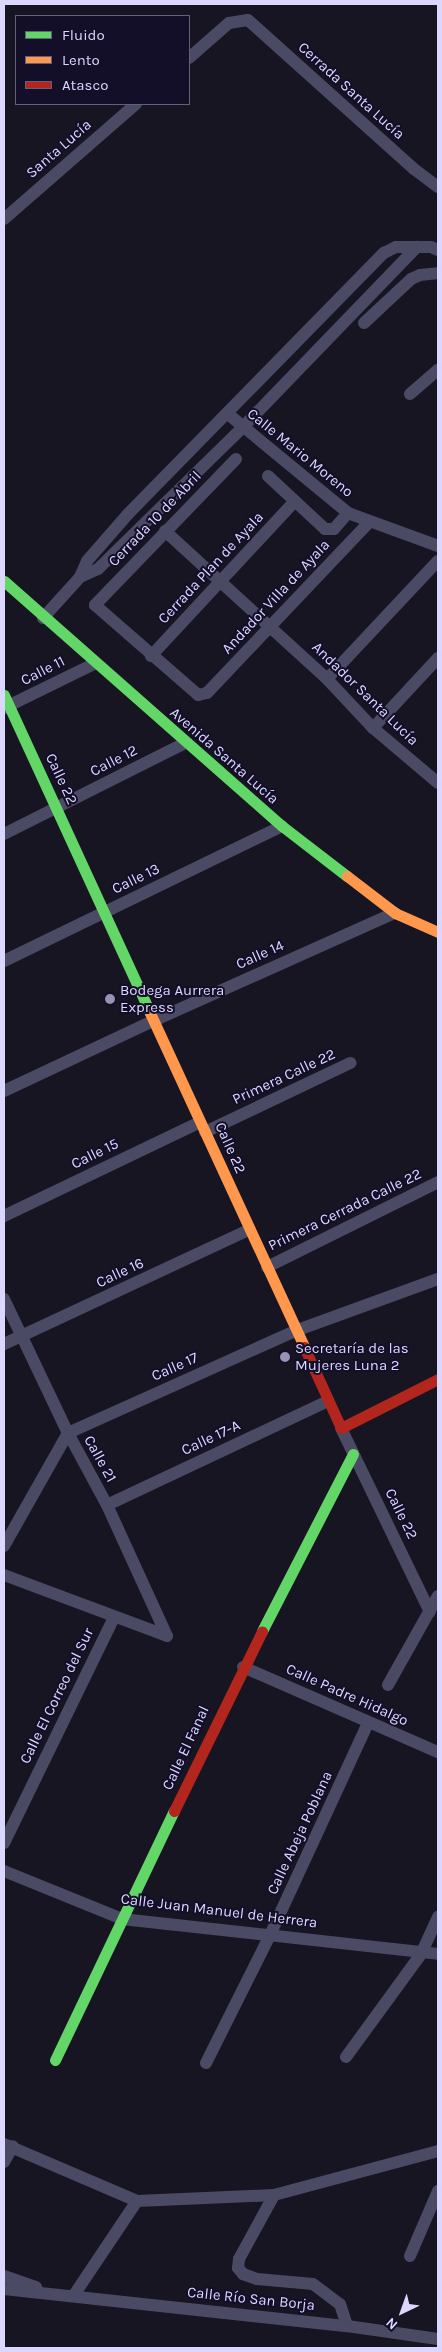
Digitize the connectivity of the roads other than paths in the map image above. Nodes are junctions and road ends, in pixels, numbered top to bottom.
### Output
1 (190, 57) edge
2 (135, 105) edge
3 (438, 187) edge
4 (4, 219) edge
5 (417, 247) junction
6 (438, 250) edge
7 (438, 273) edge
8 (364, 323) dead end
9 (438, 370) edge
10 (410, 394) dead end
11 (228, 414) junction
12 (242, 428) junction
13 (236, 458) dead end
14 (268, 476) dead end
15 (294, 502) junction
16 (348, 513) junction
17 (369, 522) junction
18 (165, 532) junction
19 (438, 546) edge
20 (438, 561) edge
21 (80, 577) junction
22 (4, 581) edge
23 (220, 581) junction
24 (44, 618) junction
25 (271, 627) junction
26 (151, 656) junction
27 (438, 658) edge
28 (96, 663) junction
29 (327, 679) junction
30 (5, 703) edge
31 (373, 728) junction
32 (185, 743) junction
33 (438, 783) edge
34 (56, 809) junction
35 (282, 826) junction
36 (4, 834) edge
37 (104, 912) junction
38 (395, 913) junction
39 (438, 932) edge
40 (4, 961) edge
41 (153, 1021) junction
42 (350, 1063) dead end
43 (4, 1091) edge
44 (202, 1127) junction
45 (438, 1182) edge
46 (4, 1216) edge
47 (249, 1230) junction
48 (266, 1267) junction
49 (438, 1279) edge
50 (4, 1299) edge
51 (296, 1331) junction
52 (21, 1336) junction
53 (4, 1344) edge
54 (438, 1379) edge
55 (328, 1401) junction
56 (342, 1428) junction
57 (68, 1433) junction
58 (353, 1454) junction
59 (107, 1504) junction
60 (4, 1546) edge
61 (4, 1575) edge
62 (438, 1596) edge
63 (430, 1612) junction
64 (114, 1617) junction
65 (242, 1667) junction
66 (388, 1685) dead end
67 (368, 1723) junction
68 (438, 1752) edge
69 (4, 1843) edge
70 (4, 1871) edge
71 (438, 1917) edge
72 (122, 1919) junction
73 (271, 1934) junction
74 (421, 1954) junction
75 (438, 1954) edge
76 (346, 2057) dead end
77 (55, 2060) dead end
78 (206, 2063) dead end
79 (8, 2145) edge
80 (438, 2151) edge
81 (4, 2162) edge
82 (438, 2192) edge
83 (274, 2196) junction
84 (137, 2201) junction
85 (410, 2256) dead end
86 (4, 2276) edge
87 (4, 2289) edge
88 (60, 2294) junction
89 (74, 2295) junction
90 (347, 2326) junction
91 (438, 2339) edge

1 - 3 street, Cerrada Santa Lucía
2 - 4 street, Santa Lucía
5 - 6 street
5 - 11 street
5 - 12 street
7 - 8 street
9 - 10 street
11 - 12 street, Calle Mario Moreno
11 - 21 street
12 - 16 street, Calle Mario Moreno
12 - 21 street
13 - 18 street, Cerrada 10 de Abril
14 - 15 street
15 - 16 street
15 - 23 street, Cerrada Plan de Ayala
16 - 17 street, Calle Mario Moreno
17 - 19 street, Calle Mario Moreno
17 - 25 street, Andador Villa de Ayala
18 - 23 street, Andador Santa Lucía
18 - 26 street, Cerrada 10 de Abril
20 - 29 street
21 - 24 street
22 - 24 street, Avenida Santa Lucía
23 - 25 street, Andador Santa Lucía
23 - 26 street, Cerrada Plan de Ayala
24 - 28 street, Avenida Santa Lucía
25 - 26 street, Andador Villa de Ayala
25 - 29 street, Andador Santa Lucía
27 - 31 street
28 - 30 street, Calle 11
28 - 32 street, Avenida Santa Lucía
29 - 31 street, Andador Santa Lucía
30 - 34 street, Calle 22
31 - 33 street, Andador Santa Lucía
32 - 34 street, Calle 12
32 - 35 street, Avenida Santa Lucía
34 - 36 street, Calle 12
34 - 37 street, Calle 22
35 - 37 street, Calle 13
35 - 38 street, Avenida Santa Lucía
37 - 40 street, Calle 13
37 - 41 street, Calle 22
38 - 39 street, Avenida Santa Lucía
38 - 41 street, Calle 14
41 - 43 street, Calle 14
41 - 44 street, Calle 22
42 - 44 street, Primera Calle 22
44 - 46 street, Calle 15
44 - 47 street, Calle 22
45 - 48 street, Primera Cerrada Calle 22
47 - 48 street, Calle 22
47 - 52 street, Calle 16
48 - 51 street, Calle 22
49 - 51 street, Calle 17
50 - 52 street, Calle 21
51 - 55 street, Calle 22
51 - 57 street, Calle 17
52 - 53 street, Calle 16
52 - 57 street, Calle 21
54 - 56 street
55 - 56 street, Calle 22
55 - 59 street, Calle 17-A
56 - 58 street, Calle 22
57 - 59 street, Calle 21
57 - 60 street
58 - 63 street, Calle 22
58 - 65 street, Calle El Fanal
59 - 64 street, Calle 21
61 - 64 street
62 - 63 street
63 - 66 street
64 - 69 street, Calle El Correo del Sur
65 - 67 street, Calle Padre Hidalgo
65 - 72 street, Calle El Fanal
67 - 68 street, Calle Padre Hidalgo
67 - 73 street, Calle Abeja Poblana
70 - 72 street, Calle Juan Manuel de Herrera
71 - 74 street
72 - 73 street, Calle Juan Manuel de Herrera
72 - 77 street, Calle El Fanal
73 - 74 street, Calle Juan Manuel de Herrera
73 - 78 street, Calle Abeja Poblana
74 - 75 street, Calle Juan Manuel de Herrera
74 - 76 street
79 - 81 street
79 - 84 street
80 - 83 street
82 - 85 street
83 - 84 street
83 - 90 street
84 - 89 street
86 - 88 street, Calle Río San Borja
87 - 88 street, Calle Río San Borja
88 - 89 street, Calle Río San Borja
89 - 90 street, Calle Río San Borja
90 - 91 street, Calle Río San Borja

